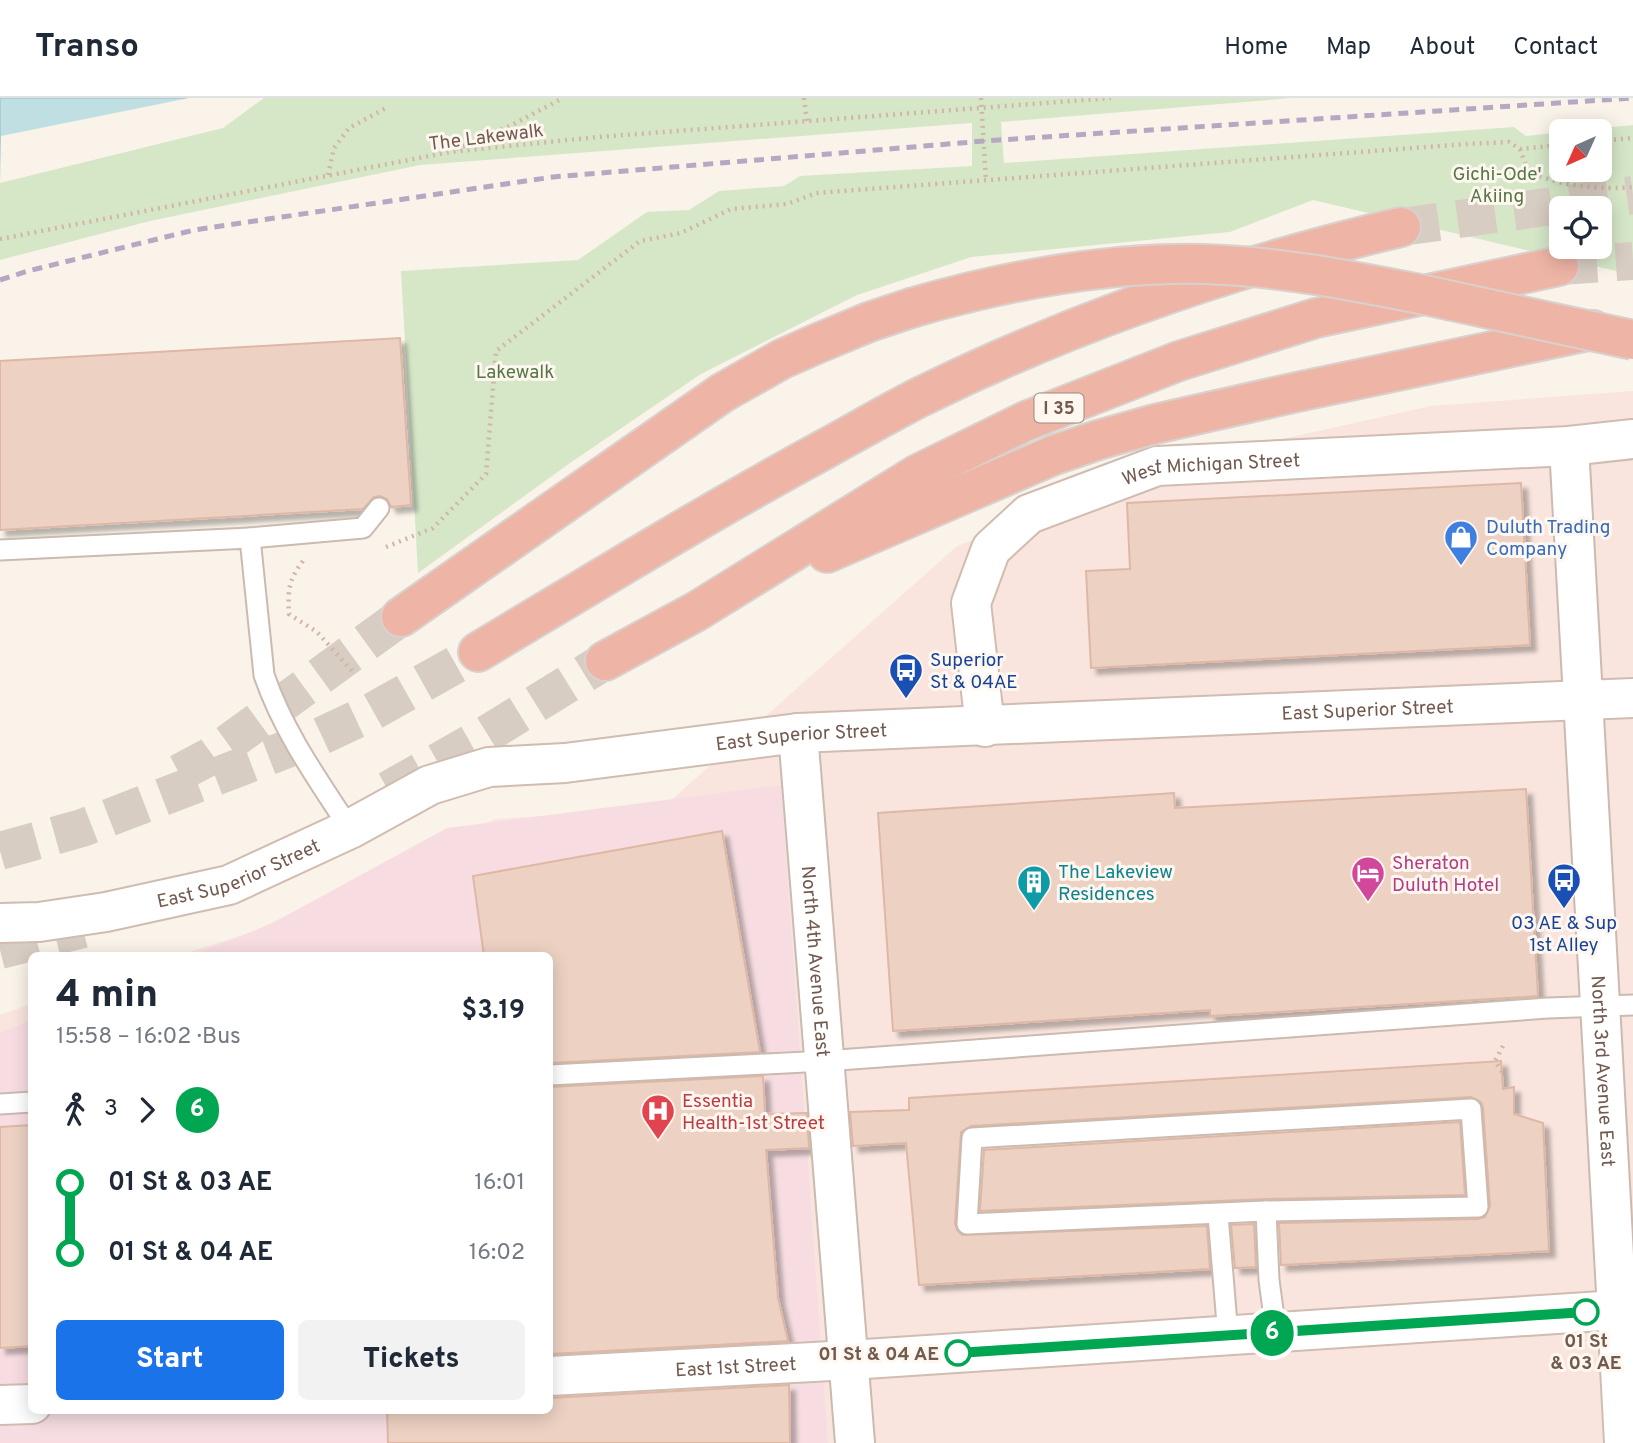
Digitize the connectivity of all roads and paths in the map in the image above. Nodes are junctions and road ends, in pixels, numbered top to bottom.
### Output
1 (563, 98) edge
2 (804, 98) edge
3 (981, 98) edge
4 (1111, 98) edge
5 (388, 107) dead end
6 (982, 108) junction
7 (807, 121) junction
8 (1633, 138) edge
9 (1612, 140) edge
10 (1549, 146) edge
11 (1520, 149) junction
12 (450, 152) junction
13 (328, 176) junction
14 (986, 181) junction
15 (1633, 187) edge
16 (1401, 227) tunnel mouth
17 (0, 239) edge
18 (1559, 267) tunnel mouth
19 (1633, 323) edge
20 (1633, 340) edge
21 (1633, 439) edge
22 (1569, 446) junction
23 (379, 508) dead end
24 (250, 538) junction
25 (374, 547) dead end
26 (0, 550) edge
27 (310, 556) dead end
28 (697, 611) junction
29 (401, 617) tunnel mouth
30 (478, 652) tunnel mouth
31 (605, 661) tunnel mouth
32 (353, 671) dead end
33 (1633, 698) edge
34 (1583, 700) junction
35 (985, 727) junction
36 (797, 733) junction
37 (350, 829) junction
38 (0, 923) edge
39 (1617, 1005) edge
40 (1503, 1046) dead end
41 (825, 1061) junction
42 (1502, 1072) dead end
43 (553, 1075) edge
44 (28, 1102) edge
45 (0, 1104) edge
46 (1266, 1211) junction
47 (1218, 1215) junction
48 (1625, 1310) edge
49 (1276, 1332) junction
50 (1228, 1336) junction
51 (850, 1360) junction
52 (553, 1376) edge
53 (28, 1404) edge
54 (0, 1405) edge
55 (855, 1443) edge
56 (1624, 1443) edge

1 - 12 path
2 - 7 path
3 - 6 path
4 - 6 path, The Lakewalk
5 - 13 path
6 - 7 path, The Lakewalk
6 - 14 path
7 - 12 path, The Lakewalk
8 - 9 path
10 - 11 path
11 - 14 path
11 - 15 path
12 - 13 path, The Lakewalk
13 - 17 path, The Lakewalk
14 - 25 path
16 - 30 highway
18 - 28 highway, I 35
19 - 28 highway
20 - 29 highway, bridge
21 - 22 street, West Michigan Street
22 - 34 street, North 3rd Avenue East
22 - 35 street, West Michigan Street
23 - 24 lane
24 - 26 lane
24 - 37 lane
27 - 32 path
28 - 31 highway, I 35
33 - 34 street, East Superior Street
34 - 35 street, East Superior Street
34 - 39 street, North 3rd Avenue East
35 - 36 street, East Superior Street
36 - 37 street, East Superior Street
36 - 41 street, North 4th Avenue East
37 - 38 street, East Superior Street
39 - 41 lane
39 - 48 street, North 3rd Avenue East
40 - 42 path
41 - 43 lane
41 - 51 street, North 4th Avenue East
44 - 45 lane
46 - 47 lane
46 - 47 lane
46 - 49 lane
47 - 50 lane
48 - 49 street, East 1st Street
48 - 56 street, North 3rd Avenue East
49 - 50 street, East 1st Street
50 - 51 street, East 1st Street
51 - 52 street, East 1st Street
51 - 55 street, North 4th Avenue East
53 - 54 street

